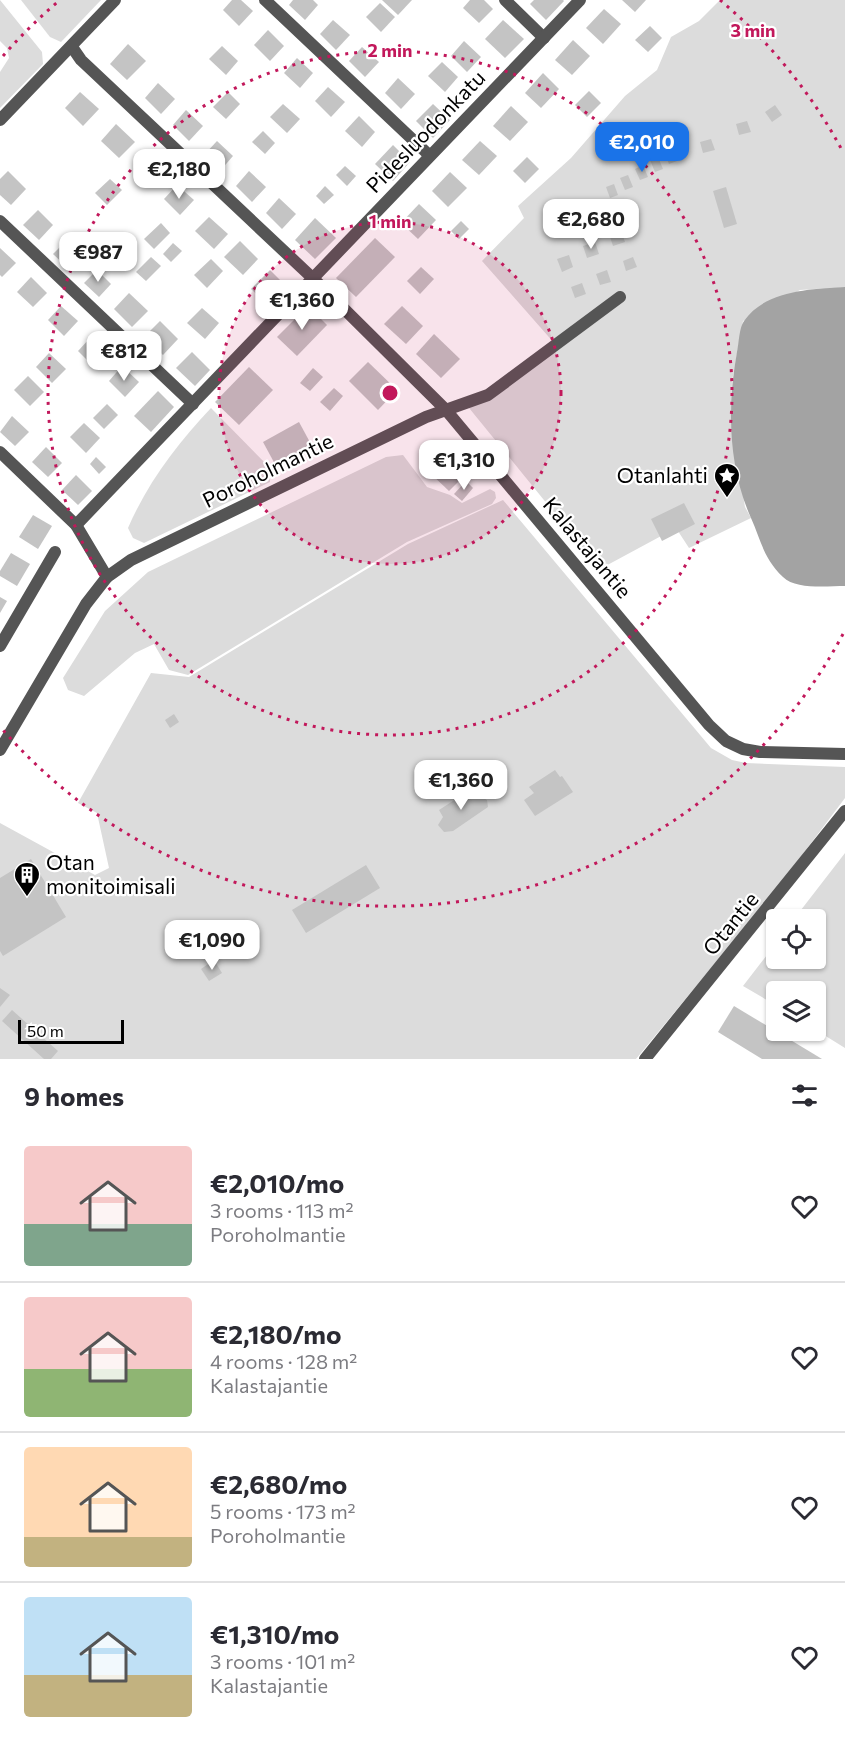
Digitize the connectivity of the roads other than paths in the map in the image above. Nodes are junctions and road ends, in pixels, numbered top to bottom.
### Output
1 (115, 0) edge
2 (265, 0) edge
3 (505, 0) edge
4 (580, 0) edge
5 (544, 38) junction
6 (72, 47) junction
7 (0, 120) edge
8 (429, 155) junction
9 (0, 220) edge
10 (312, 278) junction
11 (620, 297) dead end
12 (193, 404) junction
13 (446, 410) junction
14 (0, 452) edge
15 (76, 525) junction
16 (55, 552) dead end
17 (107, 577) junction
18 (0, 646) edge
19 (0, 750) edge
20 (845, 754) edge
21 (845, 811) edge
22 (645, 1059) edge

1 - 6 street
2 - 8 street
3 - 5 street
4 - 5 street, Pidesluodonkatu
5 - 8 street, Pidesluodonkatu
6 - 7 street
6 - 10 street, Kalastajantie
8 - 10 street, Pidesluodonkatu
9 - 12 street
10 - 12 street, Pidesluodonkatu
10 - 13 street, Kalastajantie
11 - 13 street, Poroholmantie
12 - 15 street, Pidesluodonkatu
13 - 17 street, Poroholmantie
13 - 20 street, Kalastajantie
14 - 15 street
15 - 17 street
16 - 18 street
17 - 19 street, Poroholmantie
21 - 22 street, Otantie

